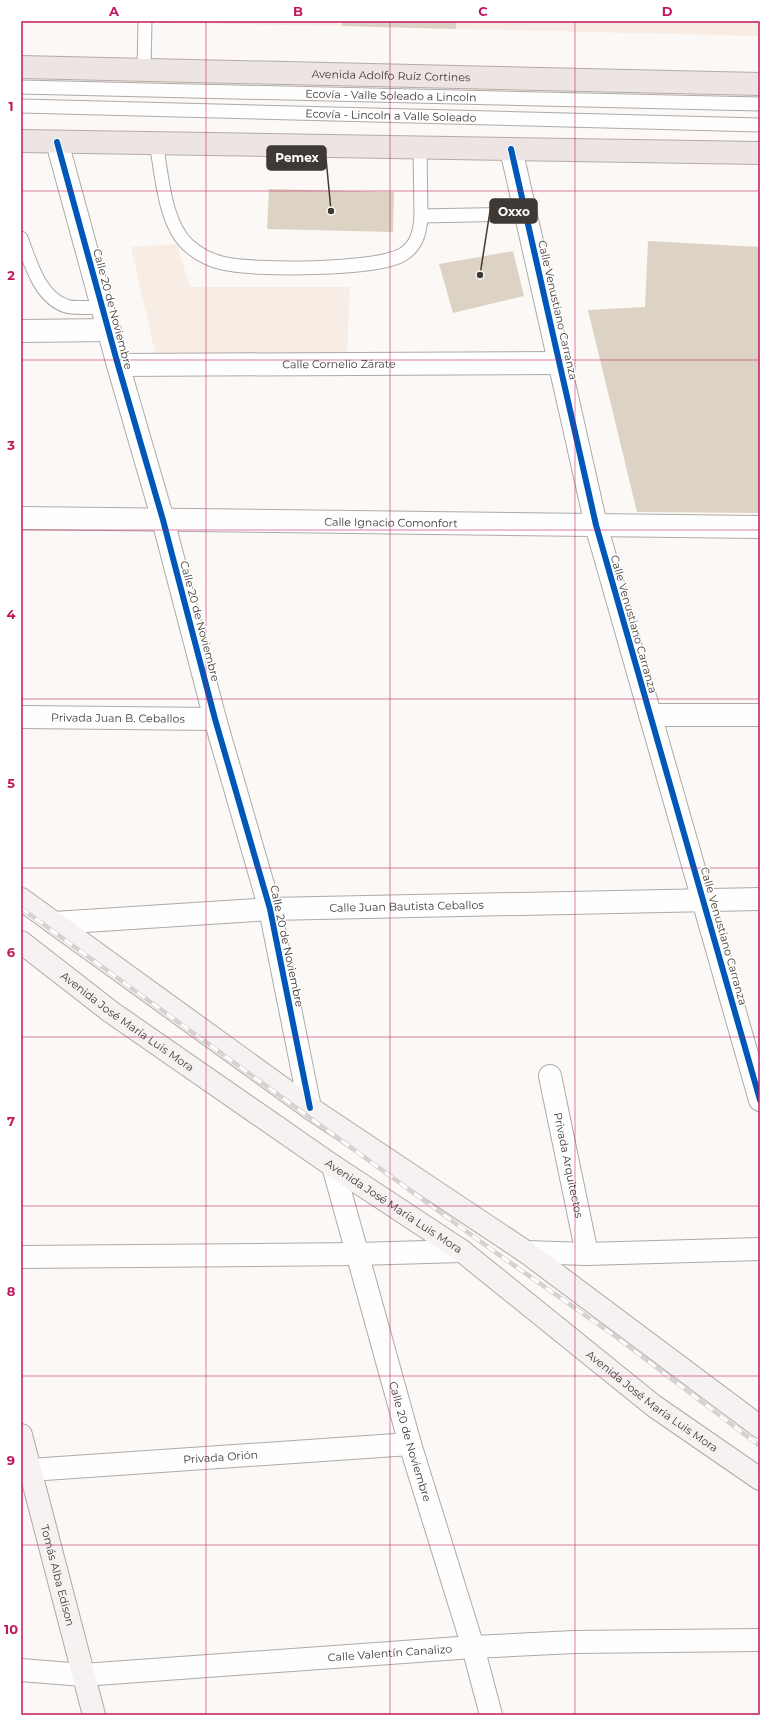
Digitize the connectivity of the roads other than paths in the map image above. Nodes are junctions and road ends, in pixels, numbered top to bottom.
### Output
1 (145, 21) edge
2 (21, 67) edge
3 (144, 70) junction
4 (760, 84) edge
5 (21, 87) edge
6 (760, 104) edge
7 (21, 106) edge
8 (760, 125) edge
9 (21, 141) edge
10 (57, 142) junction
11 (156, 143) junction
12 (420, 148) junction
13 (511, 149) junction
14 (760, 153) edge
15 (525, 214) junction
16 (421, 216) junction
17 (21, 238) edge
18 (103, 307) junction
19 (110, 330) junction
20 (21, 331) edge
21 (559, 363) junction
22 (118, 364) junction
23 (21, 518) edge
24 (163, 520) junction
25 (596, 525) junction
26 (760, 527) edge
27 (650, 715) junction
28 (760, 715) edge
29 (21, 717) edge
30 (215, 720) junction
31 (21, 899) edge
32 (704, 899) junction
33 (760, 899) edge
34 (270, 909) junction
35 (54, 923) junction
36 (21, 942) edge
37 (550, 1076) dead end
38 (760, 1100) edge
39 (310, 1108) junction
40 (333, 1166) junction
41 (760, 1248) edge
42 (462, 1251) junction
43 (526, 1252) junction
44 (357, 1254) junction
45 (587, 1254) junction
46 (21, 1257) edge
47 (760, 1427) edge
48 (21, 1435) edge
49 (410, 1444) junction
50 (30, 1470) junction
51 (760, 1479) edge
52 (760, 1640) edge
53 (473, 1647) junction
54 (21, 1670) edge
55 (83, 1676) junction
56 (94, 1715) edge
57 (491, 1715) edge

1 - 3 lane
2 - 3 main road, Avenida Adolfo Ruíz Cortines
3 - 4 main road, Avenida Adolfo Ruíz Cortines
5 - 6 lane, Ecovía - Valle Soleado a Lincoln
7 - 8 lane, Ecovía - Lincoln a Valle Soleado
9 - 10 main road
10 - 11 main road
10 - 18 street, Calle 20 de Noviembre
11 - 12 main road
11 - 16 lane
12 - 13 main road
12 - 16 lane
13 - 14 main road
13 - 15 street, Calle Venustiano Carranza
15 - 16 lane
15 - 21 street, Calle Venustiano Carranza
17 - 18 lane
18 - 19 street, Calle 20 de Noviembre
19 - 20 street
19 - 22 street, Calle 20 de Noviembre
21 - 22 street, Calle Cornelio Zárate
21 - 25 street, Calle Venustiano Carranza
22 - 24 street, Calle 20 de Noviembre
23 - 24 street, Calle Ignacio Comonfort
24 - 25 street, Calle Ignacio Comonfort
24 - 30 street, Calle 20 de Noviembre
25 - 26 street, Calle Ignacio Comonfort
25 - 27 street, Calle Venustiano Carranza
27 - 28 street
27 - 32 street, Calle Venustiano Carranza
29 - 30 street, Privada Juan B. Ceballos
30 - 34 street, Calle 20 de Noviembre
31 - 35 street
32 - 33 street, Calle Juan Bautista Ceballos
32 - 34 street, Calle Juan Bautista Ceballos
32 - 38 street, Calle Venustiano Carranza
34 - 35 street, Calle Juan Bautista Ceballos
34 - 39 street, Calle 20 de Noviembre
35 - 39 street
36 - 40 street, Avenida José María Luis Mora
37 - 45 street, Privada Arquitectos
39 - 43 street
40 - 42 street, Avenida José María Luis Mora
40 - 44 street, Calle 20 de Noviembre
41 - 45 street
42 - 44 street
42 - 51 street, Avenida José María Luis Mora
43 - 45 street
43 - 47 street
44 - 46 street
44 - 49 street, Calle 20 de Noviembre
48 - 50 street, Tomás Alba Edison
49 - 50 street, Privada Orión
49 - 53 street, Calle 20 de Noviembre
50 - 55 street, Tomás Alba Edison
52 - 53 street, Calle Valentín Canalizo
53 - 55 street, Calle Valentín Canalizo
53 - 57 street, Calle 20 de Noviembre
54 - 55 street, Calle Valentín Canalizo
55 - 56 street, Tomás Alba Edison

